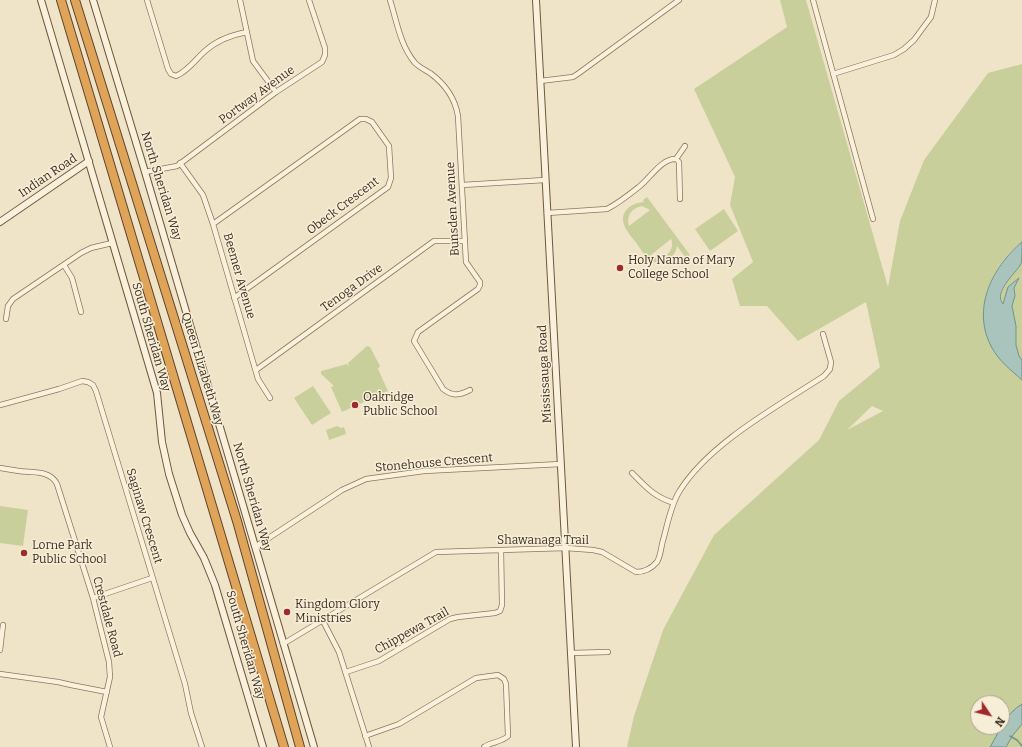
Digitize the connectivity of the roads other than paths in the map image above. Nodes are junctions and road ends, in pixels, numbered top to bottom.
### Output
1 (41, 0) edge
2 (61, 0) edge
3 (75, 0) edge
4 (93, 0) edge
5 (147, 0) edge
6 (240, 0) edge
7 (309, 0) edge
8 (390, 0) edge
9 (536, 0) edge
10 (679, 0) edge
11 (813, 0) edge
12 (936, 0) edge
13 (247, 32) junction
14 (833, 74) junction
15 (540, 81) junction
16 (276, 92) junction
17 (685, 146) dead end
18 (676, 159) junction
19 (89, 161) junction
20 (180, 163) junction
21 (145, 172) junction
22 (545, 180) junction
23 (462, 185) junction
24 (680, 199) dead end
25 (547, 213) junction
26 (873, 219) dead end
27 (0, 222) edge
28 (213, 224) junction
29 (465, 241) junction
30 (112, 243) junction
31 (64, 265) junction
32 (234, 298) junction
33 (81, 312) dead end
34 (6, 319) dead end
35 (823, 334) dead end
36 (256, 370) junction
37 (470, 390) dead end
38 (270, 398) dead end
39 (0, 405) edge
40 (561, 464) junction
41 (0, 468) edge
42 (632, 473) dead end
43 (674, 503) junction
44 (255, 547) junction
45 (566, 548) junction
46 (501, 550) junction
47 (152, 578) junction
48 (93, 598) junction
49 (323, 621) junction
50 (3, 625) dead end
51 (283, 644) junction
52 (0, 650) edge
53 (608, 652) dead end
54 (571, 653) junction
55 (346, 672) junction
56 (0, 674) edge
57 (107, 692) junction
58 (365, 736) junction
59 (110, 747) edge
60 (202, 747) edge
61 (263, 747) edge
62 (284, 747) edge
63 (300, 747) edge
64 (314, 747) edge
65 (369, 747) edge
66 (484, 747) edge
67 (576, 747) edge

1 - 19 street, South Sheridan Way
2 - 62 highway
3 - 63 highway, Queen Elizabeth Way
4 - 21 street, North Sheridan Way
5 - 13 street
6 - 13 street
7 - 16 street, Portway Avenue
8 - 23 street, Bunsden Avenue
9 - 15 street, Mississauga Road
10 - 15 street
11 - 14 street
12 - 14 street
13 - 16 street
14 - 26 street
15 - 22 street, Mississauga Road
16 - 20 street, Portway Avenue
17 - 18 street
18 - 24 street
18 - 25 street
19 - 27 street, Indian Road
19 - 30 street, South Sheridan Way
20 - 21 street, Portway Avenue
20 - 28 street, Beemer Avenue
21 - 44 street, North Sheridan Way
22 - 23 street
22 - 25 street, Mississauga Road
23 - 29 street, Bunsden Avenue
25 - 40 street, Mississauga Road
28 - 32 street, Beemer Avenue
28 - 32 street, Obeck Crescent
29 - 36 street, Tenoga Drive
29 - 37 street, Bunsden Avenue
30 - 31 street
30 - 61 street, South Sheridan Way
31 - 33 street
31 - 34 street
32 - 36 street, Beemer Avenue
35 - 43 street, Shawanaga Trail
36 - 38 street, Beemer Avenue
39 - 47 street, Saginaw Crescent
40 - 44 street, Stonehouse Crescent
40 - 45 street, Mississauga Road
41 - 48 street, Crestdale Road
42 - 43 street
43 - 45 street, Shawanaga Trail
44 - 51 street, North Sheridan Way
45 - 46 street, Shawanaga Trail
45 - 54 street, Mississauga Road
46 - 49 street, Shawanaga Trail
46 - 55 street, Chippewa Trail
47 - 48 street
47 - 60 street, Saginaw Crescent
48 - 57 street, Crestdale Road
49 - 51 street, Shawanaga Trail
49 - 55 street
50 - 52 street
51 - 64 street, North Sheridan Way
53 - 54 street
54 - 67 street, Mississauga Road
55 - 58 street
56 - 57 street
57 - 59 street, Crestdale Road
58 - 65 street
58 - 66 street

